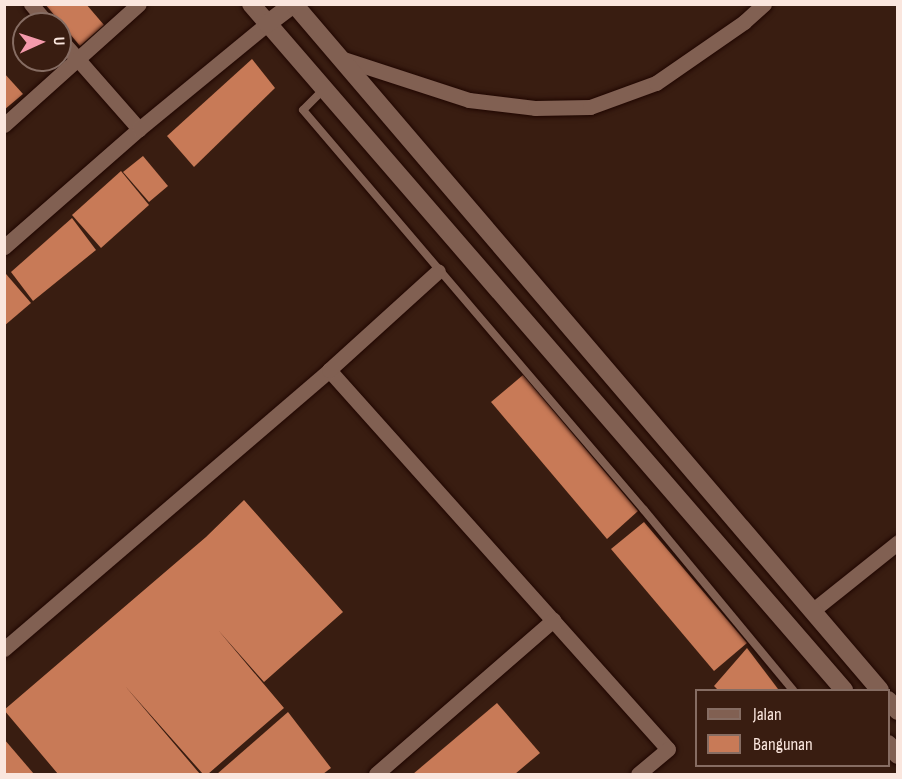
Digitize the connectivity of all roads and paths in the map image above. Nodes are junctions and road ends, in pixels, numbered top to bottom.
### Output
1 (140, 4) edge
2 (250, 4) edge
3 (764, 4) edge
4 (267, 24) junction
5 (72, 54) edge
6 (339, 58) junction
7 (79, 62) junction
8 (322, 90) junction
9 (4, 125) edge
10 (139, 129) junction
11 (4, 247) edge
12 (438, 271) junction
13 (329, 370) junction
14 (897, 542) edge
15 (812, 611) junction
16 (553, 620) junction
17 (4, 650) edge
18 (860, 667) junction
19 (838, 686) edge
20 (792, 689) edge
21 (879, 689) edge
22 (375, 774) edge
23 (638, 774) edge

1 - 7 street
2 - 4 street
3 - 6 street
4 - 6 street
4 - 8 street
4 - 10 street
5 - 7 street
6 - 15 street
7 - 9 street
7 - 10 street
8 - 12 lane
8 - 19 street
10 - 11 street
12 - 13 street
12 - 20 lane
13 - 16 street
13 - 17 street
14 - 15 street
15 - 18 street
16 - 22 street
16 - 23 street
18 - 19 street
18 - 21 street

